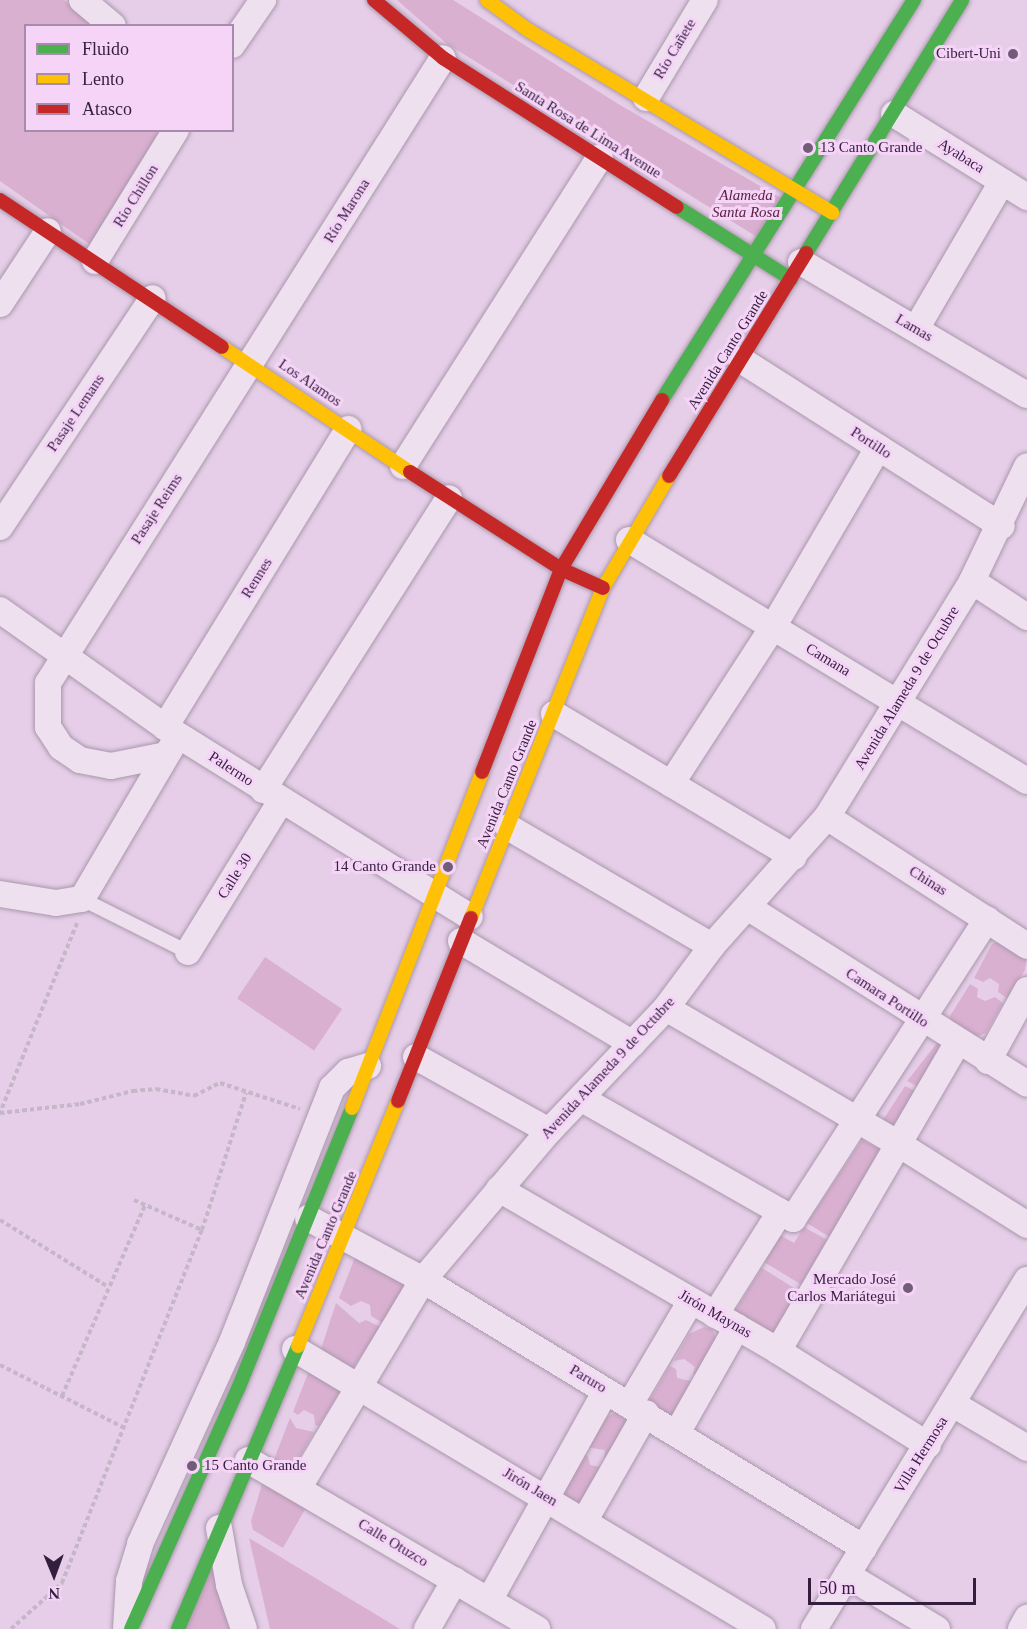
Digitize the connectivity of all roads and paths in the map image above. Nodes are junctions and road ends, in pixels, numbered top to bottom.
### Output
1 (82, 0) edge
2 (263, 0) edge
3 (374, 0) edge
4 (487, 0) edge
5 (705, 0) edge
6 (914, 0) edge
7 (962, 0) edge
8 (110, 24) edge
9 (234, 42) edge
10 (443, 58) junction
11 (646, 98) junction
12 (894, 114) junction
13 (175, 132) edge
14 (600, 157) junction
15 (1002, 182) junction
16 (796, 190) junction
17 (1027, 198) edge
18 (0, 200) edge
19 (832, 213) junction
20 (48, 231) junction
21 (755, 255) junction
22 (95, 261) junction
23 (796, 270) junction
24 (153, 298) junction
25 (0, 304) edge
26 (916, 329) junction
27 (741, 360) junction
28 (252, 363) junction
29 (1027, 395) edge
30 (348, 429) junction
31 (878, 448) junction
32 (403, 466) junction
33 (1026, 475) edge
34 (449, 498) junction
35 (1002, 526) junction
36 (0, 527) edge
37 (629, 540) junction
38 (561, 569) junction
39 (972, 581) junction
40 (603, 588) junction
41 (0, 610) edge
42 (1027, 617) edge
43 (773, 627) junction
44 (62, 656) junction
45 (898, 701) junction
46 (554, 714) junction
47 (170, 739) junction
48 (1027, 781) edge
49 (671, 784) junction
50 (272, 795) junction
51 (827, 817) junction
52 (508, 827) junction
53 (794, 857) junction
54 (0, 894) edge
55 (433, 894) junction
56 (82, 899) junction
57 (749, 908) junction
58 (470, 917) junction
59 (987, 919) junction
60 (461, 941) junction
61 (712, 946) junction
62 (1027, 946) edge
63 (188, 952) joint
64 (1027, 990) edge
65 (666, 1008) junction
66 (922, 1020) junction
67 (633, 1044) junction
68 (957, 1044) junction
69 (416, 1057) junction
70 (988, 1061) junction
71 (368, 1066) junction
72 (1027, 1084) edge
73 (246, 1093) junction
74 (582, 1099) junction
75 (321, 1116) junction
76 (859, 1120) junction
77 (549, 1131) junction
78 (897, 1143) junction
79 (499, 1189) junction
80 (134, 1200) dead end
81 (145, 1205) junction
82 (780, 1212) junction
83 (308, 1218) junction
84 (0, 1220) edge
85 (1027, 1225) edge
86 (202, 1230) junction
87 (344, 1237) junction
88 (423, 1280) junction
89 (107, 1286) junction
90 (1024, 1290) edge
91 (691, 1300) junction
92 (726, 1321) junction
93 (295, 1349) junction
94 (778, 1351) junction
95 (0, 1365) edge
96 (360, 1386) junction
97 (606, 1391) junction
98 (62, 1396) junction
99 (953, 1404) junction
100 (638, 1409) junction
101 (123, 1427) junction
102 (677, 1433) junction
103 (928, 1445) junction
104 (1027, 1448) edge
105 (248, 1460) junction
106 (299, 1487) junction
107 (545, 1496) junction
108 (585, 1520) junction
109 (219, 1528) junction
110 (864, 1548) junction
111 (847, 1575) junction
112 (455, 1580) junction
113 (490, 1599) junction
114 (1027, 1618) edge
115 (11, 1629) edge
116 (126, 1629) edge
117 (131, 1629) edge
118 (178, 1629) edge
119 (244, 1629) edge
120 (427, 1629) edge
121 (537, 1629) edge
122 (763, 1629) edge
123 (813, 1629) edge
124 (937, 1629) edge
125 (1021, 1629) edge

1 - 8 street
2 - 9 street
3 - 10 main road, Santa Rosa de Lima Avenue
4 - 11 main road
5 - 11 street, Río Cañete
6 - 16 main road, Avenida Canto Grande
7 - 12 main road, Avenida Canto Grande
10 - 14 main road, Santa Rosa de Lima Avenue
10 - 28 street, Río Marona
11 - 16 main road
12 - 15 street, Ayabaca
12 - 19 main road, Avenida Canto Grande
13 - 22 street, Río Chillon
14 - 21 main road, Santa Rosa de Lima Avenue
14 - 32 street
15 - 17 street, Ayabaca
15 - 26 street
16 - 19 main road
16 - 21 main road, Avenida Canto Grande
18 - 20 main road, Los Alamos
19 - 23 main road, Avenida Canto Grande
20 - 22 main road, Los Alamos
20 - 25 street
21 - 23 main road, Santa Rosa de Lima Avenue
21 - 38 main road, Avenida Canto Grande
22 - 24 main road, Los Alamos
23 - 26 street, Lamas
23 - 27 main road, Avenida Canto Grande
24 - 28 main road, Los Alamos
24 - 36 street, Pasaje Lemans
26 - 29 street, Lamas
27 - 31 street, Portillo
27 - 37 main road, Avenida Canto Grande
28 - 30 main road, Los Alamos
28 - 44 street, Pasaje Reims
30 - 32 main road, Los Alamos
30 - 47 street, Rennes
31 - 35 street, Portillo
31 - 43 street
32 - 34 main road, Los Alamos
33 - 35 street, Avenida Alameda 9 de Octubre
34 - 38 main road, Los Alamos
34 - 50 street, Calle 30
35 - 39 street, Avenida Alameda 9 de Octubre
37 - 40 main road, Avenida Canto Grande
37 - 43 street, Camana
38 - 40 main road, Los Alamos
38 - 55 main road, Avenida Canto Grande
39 - 42 street
39 - 45 street, Avenida Alameda 9 de Octubre
40 - 46 main road, Avenida Canto Grande
41 - 44 street, Palermo
43 - 45 street, Camana
43 - 49 street
44 - 47 street, Palermo
44 - 47 street, Pasaje Reims
45 - 48 street, Camana
45 - 51 street, Avenida Alameda 9 de Octubre
46 - 49 street
46 - 52 main road, Avenida Canto Grande
47 - 50 street, Palermo
47 - 56 street, Rennes
49 - 53 street
50 - 55 street, Palermo
50 - 63 street, Calle 30
51 - 53 street, Avenida Alameda 9 de Octubre
51 - 59 street, Chinas
52 - 58 main road, Avenida Canto Grande
52 - 61 street
53 - 57 street, Avenida Alameda 9 de Octubre
54 - 56 street
55 - 58 street, Palermo
55 - 71 main road, Avenida Canto Grande
56 - 63 lane
56 - 73 path
57 - 61 street, Avenida Alameda 9 de Octubre
57 - 66 street, Camara Portillo
58 - 60 main road, Avenida Canto Grande
59 - 62 street, Chinas
59 - 66 street
60 - 67 street
60 - 69 main road, Avenida Canto Grande
61 - 65 street, Avenida Alameda 9 de Octubre
64 - 70 street
65 - 67 street, Avenida Alameda 9 de Octubre
65 - 76 street
66 - 68 street, Camara Portillo
66 - 76 street
67 - 74 street, Avenida Alameda 9 de Octubre
68 - 70 street, Camara Portillo
68 - 78 street
69 - 77 street
69 - 87 main road, Avenida Canto Grande
70 - 72 street, Camara Portillo
71 - 75 street
71 - 83 main road, Avenida Canto Grande
73 - 75 path
73 - 86 path
74 - 77 street, Avenida Alameda 9 de Octubre
74 - 82 street
75 - 116 street
76 - 78 street
76 - 82 street
77 - 79 street, Avenida Alameda 9 de Octubre
78 - 85 street
78 - 94 street
79 - 88 street, Avenida Alameda 9 de Octubre
79 - 91 street, Jirón Maynas
80 - 81 path
81 - 86 path
81 - 89 path
82 - 92 street
83 - 87 street, Paruro
83 - 117 main road, Avenida Canto Grande
84 - 89 path
86 - 101 path
87 - 88 street, Paruro
87 - 93 main road, Avenida Canto Grande
88 - 96 street, Avenida Alameda 9 de Octubre
88 - 97 street, Paruro
89 - 98 path
90 - 99 street, Villa Hermosa
91 - 92 street, Jirón Maynas
91 - 100 street
92 - 94 street, Jirón Maynas
92 - 102 street
93 - 96 street, Jirón Jaen
93 - 105 main road, Avenida Canto Grande
94 - 103 street, Jirón Maynas
95 - 98 path
96 - 106 street, Avenida Alameda 9 de Octubre
96 - 107 street, Jirón Jaen
97 - 100 street, Paruro
97 - 107 street
98 - 101 path
99 - 103 street, Villa Hermosa
99 - 104 street
100 - 102 street, Paruro
100 - 108 street
101 - 115 path
102 - 110 street, Paruro
103 - 110 street, Villa Hermosa
105 - 106 street, Calle Otuzco
105 - 109 main road, Avenida Canto Grande
106 - 112 street, Calle Otuzco
107 - 108 street, Jirón Jaen
107 - 113 street
108 - 122 street, Jirón Jaen
109 - 118 main road, Avenida Canto Grande
109 - 119 street
110 - 111 street, Villa Hermosa
111 - 123 street, Villa Hermosa
111 - 124 street
112 - 113 street, Calle Otuzco
112 - 120 street
113 - 121 street, Calle Otuzco
114 - 125 street

